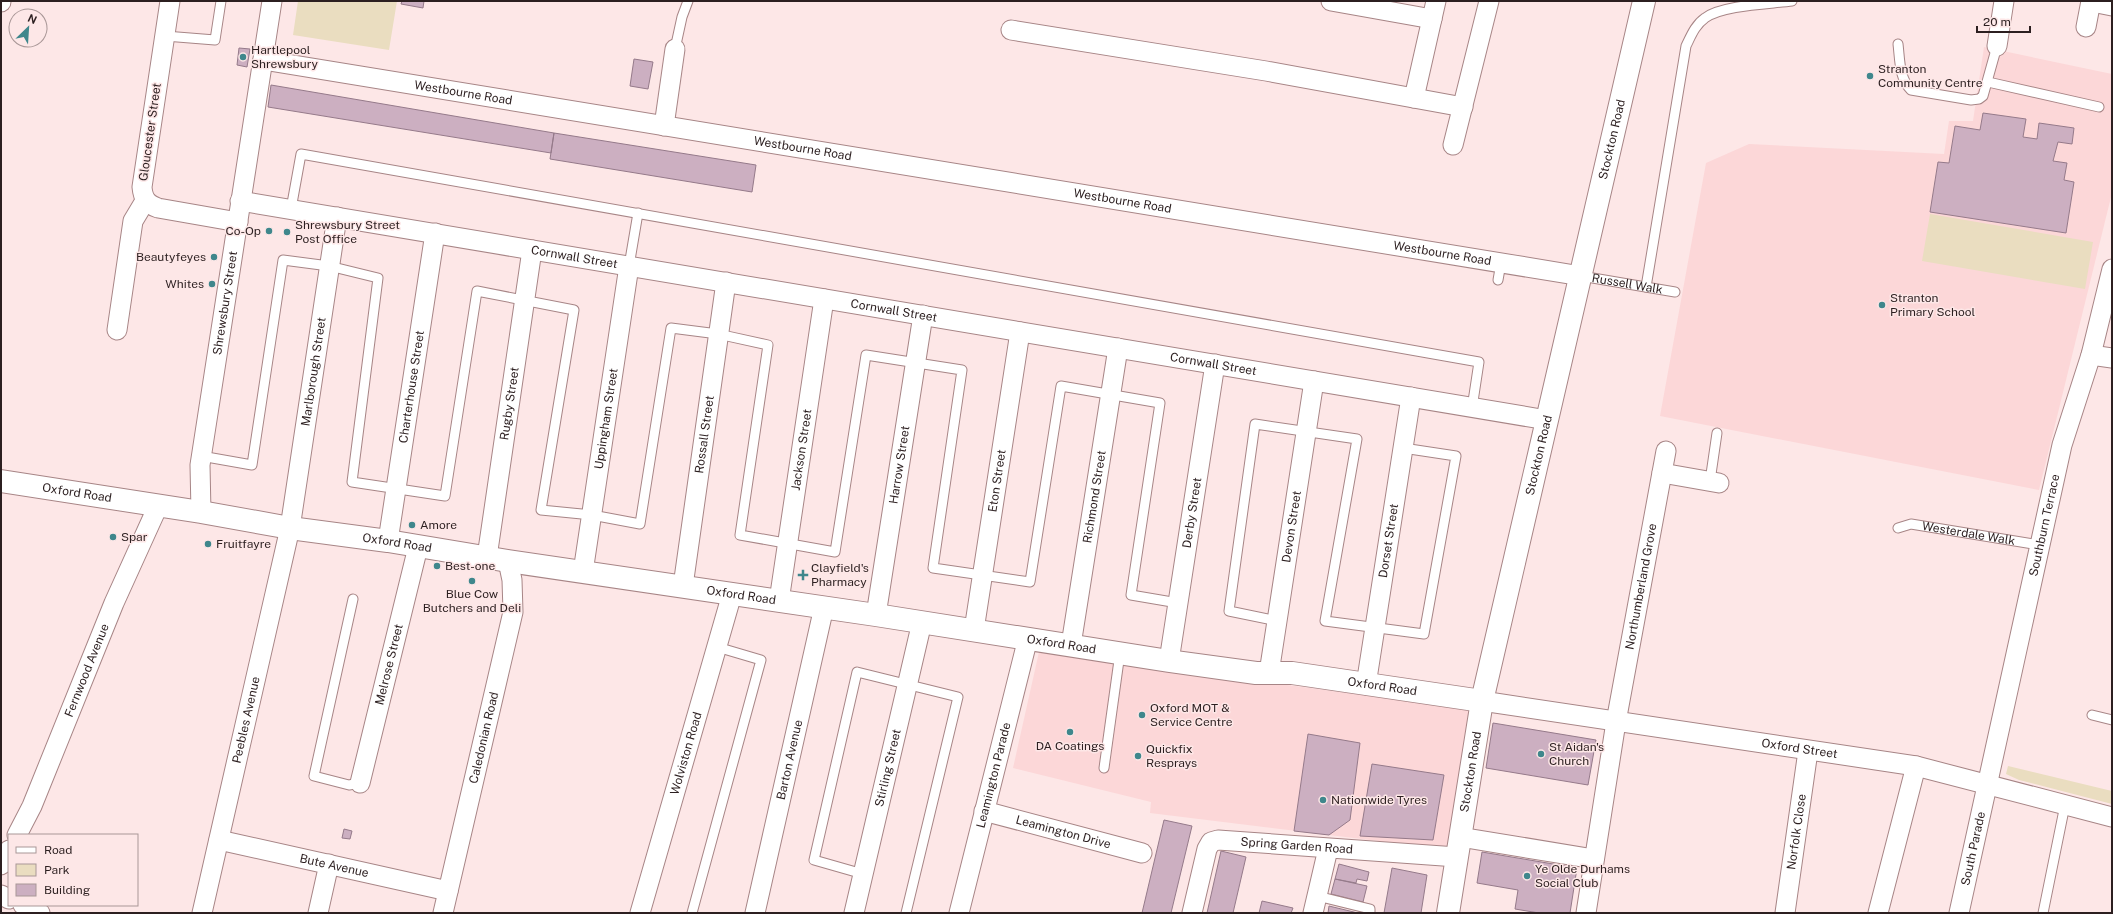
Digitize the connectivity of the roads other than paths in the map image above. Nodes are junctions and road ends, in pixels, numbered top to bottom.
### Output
1 (170, 1) edge
2 (221, 1) edge
3 (272, 1) edge
4 (688, 1) edge
5 (1331, 1) edge
6 (1488, 1) edge
7 (1644, 1) edge
8 (1792, 1) edge
9 (2004, 1) edge
10 (2091, 1) edge
11 (2112, 6) edge
12 (1434, 10) edge
13 (2086, 27) dead end
14 (1011, 30) dead end
15 (165, 36) junction
16 (1898, 44) dead end
17 (1997, 46) joint
18 (674, 49) joint
19 (263, 60) junction
20 (1988, 82) junction
21 (1414, 98) junction
22 (1463, 107) junction
23 (2099, 107) dead end
24 (664, 126) junction
25 (1453, 146) dead end
26 (240, 200) junction
27 (145, 201) junction
28 (291, 209) junction
29 (638, 213) junction
30 (337, 217) junction
31 (238, 222) junction
32 (435, 233) junction
33 (532, 250) junction
34 (329, 266) junction
35 (629, 266) junction
36 (2112, 269) edge
37 (1581, 276) junction
38 (726, 282) junction
39 (1646, 287) junction
40 (1675, 292) dead end
41 (824, 299) junction
42 (524, 300) junction
43 (923, 315) junction
44 (117, 330) dead end
45 (1020, 332) junction
46 (718, 334) junction
47 (1118, 348) junction
48 (2091, 355) junction
49 (2112, 358) edge
50 (915, 363) junction
51 (1215, 364) junction
52 (1314, 381) junction
53 (1111, 394) junction
54 (1411, 397) junction
55 (1472, 408) junction
56 (1547, 420) junction
57 (1306, 430) junction
58 (1717, 433) dead end
59 (1403, 448) junction
60 (1666, 451) dead end
61 (201, 456) junction
62 (1662, 473) junction
63 (1, 481) edge
64 (1714, 482) joint
65 (396, 490) junction
66 (158, 506) junction
67 (201, 512) junction
68 (592, 515) junction
69 (290, 528) junction
70 (1898, 528) dead end
71 (388, 541) junction
72 (787, 542) junction
73 (2039, 545) junction
74 (418, 547) junction
75 (487, 557) junction
76 (508, 561) junction
77 (583, 572) junction
78 (982, 575) junction
79 (683, 586) junction
80 (732, 594) junction
81 (353, 599) dead end
82 (779, 601) junction
83 (1178, 603) junction
84 (824, 607) junction
85 (876, 615) junction
86 (1277, 621) junction
87 (922, 622) junction
88 (1375, 628) junction
89 (974, 630) junction
90 (1028, 638) junction
91 (1071, 645) junction
92 (717, 647) junction
93 (1120, 653) junction
94 (1169, 661) junction
95 (1269, 673) junction
96 (907, 684) junction
97 (1366, 685) junction
98 (1482, 701) junction
99 (2092, 716) dead end
100 (2112, 720) edge
101 (1616, 722) junction
102 (1808, 751) junction
103 (1916, 766) junction
104 (1104, 768) dead end
105 (360, 783) joint
106 (1987, 784) junction
107 (2066, 805) junction
108 (984, 811) junction
109 (2112, 817) edge
110 (18, 834) edge
111 (219, 840) junction
112 (1458, 847) junction
113 (1328, 849) junction
114 (8, 852) edge
115 (1142, 853) dead end
116 (1594, 859) junction
117 (329, 864) junction
118 (1, 866) edge
119 (863, 874) junction
120 (448, 891) junction
121 (1315, 904) edge
122 (25, 906) edge
123 (963, 912) edge
124 (40, 913) edge
125 (202, 913) edge
126 (318, 913) edge
127 (443, 913) edge
128 (640, 913) edge
129 (692, 913) edge
130 (755, 913) edge
131 (854, 913) edge
132 (906, 913) edge
133 (1192, 913) edge
134 (1370, 913) edge
135 (1448, 913) edge
136 (1586, 913) edge
137 (1785, 913) edge
138 (1878, 913) edge
139 (1959, 913) edge
140 (2043, 913) edge

1 - 15 street, Gloucester Street
2 - 15 lane
3 - 19 street, Shrewsbury Street
4 - 18 lane
5 - 12 street
6 - 22 street
7 - 37 street, Stockton Road
8 - 39 lane
9 - 17 street
10 - 11 street
10 - 13 street
12 - 21 street
14 - 21 street
15 - 27 street, Gloucester Street
16 - 20 lane
17 - 20 lane
18 - 24 street
19 - 24 street, Westbourne Road
19 - 26 street, Shrewsbury Street
20 - 23 lane
21 - 22 street
22 - 25 street
24 - 37 street, Westbourne Road
26 - 28 street, Cornwall Street
26 - 31 street, Shrewsbury Street
27 - 31 street
27 - 44 street
28 - 29 lane
28 - 30 street, Cornwall Street
29 - 35 lane
29 - 55 lane
30 - 32 street, Cornwall Street
30 - 34 street, Marlborough Street
31 - 61 street, Shrewsbury Street
32 - 33 street, Cornwall Street
32 - 65 street, Charterhouse Street
33 - 35 street, Cornwall Street
33 - 42 street, Rugby Street
34 - 61 lane
34 - 65 lane
34 - 69 street, Marlborough Street
35 - 38 street, Cornwall Street
35 - 68 street, Uppingham Street
36 - 48 street, Southburn Terrace
37 - 39 lane, Russell Walk
37 - 56 street, Stockton Road
38 - 41 street, Cornwall Street
38 - 46 street, Rossall Street
39 - 40 lane, Russell Walk
41 - 43 street, Cornwall Street
41 - 72 street, Jackson Street
42 - 65 lane
42 - 68 lane
42 - 75 street, Rugby Street
43 - 45 street, Cornwall Street
43 - 50 street, Harrow Street
45 - 47 street, Cornwall Street
45 - 78 street, Eton Street
46 - 68 lane
46 - 72 lane
46 - 79 street, Rossall Street
47 - 51 street, Cornwall Street
47 - 53 street, Richmond Street
48 - 49 street
48 - 73 street, Southburn Terrace
50 - 72 lane
50 - 78 lane
50 - 85 street, Harrow Street
51 - 52 street, Cornwall Street
51 - 83 street, Derby Street
52 - 54 street, Cornwall Street
52 - 57 street, Devon Street
53 - 78 lane
53 - 83 lane
53 - 91 street, Richmond Street
54 - 55 street, Cornwall Street
54 - 59 street, Dorset Street
55 - 56 street, Cornwall Street
56 - 98 street, Stockton Road
57 - 86 street, Devon Street
57 - 86 lane
57 - 88 lane
58 - 64 lane
59 - 88 street, Dorset Street
59 - 88 lane
60 - 62 street, Northumberland Grove
61 - 67 street, Shrewsbury Street
62 - 64 street
62 - 101 street, Northumberland Grove
63 - 66 street, Oxford Road
65 - 71 street, Charterhouse Street
66 - 67 street, Oxford Road
66 - 110 street, Fernwood Avenue
67 - 69 street, Oxford Road
68 - 77 street, Uppingham Street
69 - 71 street, Oxford Road
69 - 111 street, Peebles Avenue
70 - 73 lane, Westerdale Walk
71 - 74 street, Oxford Road
72 - 82 street, Jackson Street
73 - 106 street, Southburn Terrace
74 - 75 street, Oxford Road
74 - 105 street, Melrose Street
75 - 76 street, Oxford Road
76 - 77 street, Oxford Road
76 - 120 street, Caledonian Road
77 - 79 street, Oxford Road
78 - 89 street, Eton Street
79 - 80 street, Oxford Road
80 - 82 street, Oxford Road
80 - 92 street, Wolviston Road
81 - 105 lane
82 - 84 street, Oxford Road
83 - 94 street, Derby Street
84 - 85 street, Oxford Road
84 - 130 street, Barton Avenue
85 - 87 street, Oxford Road
86 - 95 street, Devon Street
87 - 89 street, Oxford Road
87 - 96 street, Stirling Street
88 - 97 street, Dorset Street
89 - 90 street, Oxford Road
90 - 91 street, Oxford Road
90 - 108 street, Leamington Parade
91 - 93 street, Oxford Road
92 - 128 street, Wolviston Road
92 - 129 lane
93 - 94 street, Oxford Road
93 - 104 lane
94 - 95 street, Oxford Road
95 - 97 street, Oxford Road
96 - 119 street, Stirling Street
96 - 119 lane
96 - 132 lane
97 - 98 street, Oxford Road
98 - 101 street, Oxford Street
98 - 112 street, Stockton Road
99 - 100 lane
101 - 102 street, Oxford Street
101 - 116 street, Northumberland Grove
102 - 103 street, Oxford Street
102 - 137 street, Norfolk Close
103 - 106 street, Oxford Street
103 - 138 street
106 - 107 street, Oxford Street
106 - 139 street, South Parade
107 - 109 street, Oxford Street
107 - 140 lane
108 - 115 street, Leamington Drive
108 - 123 street, Leamington Parade
111 - 117 street, Bute Avenue
111 - 125 street, Peebles Avenue
112 - 113 street, Spring Garden Road
112 - 116 street, Spring Garden Road
112 - 135 street, Stockton Road
113 - 121 street
113 - 133 street, Spring Garden Road
114 - 118 street
116 - 136 street, Northumberland Grove
117 - 120 street, Bute Avenue
117 - 126 street
119 - 131 street, Stirling Street
120 - 127 street, Caledonian Road
121 - 134 lane
122 - 124 street

